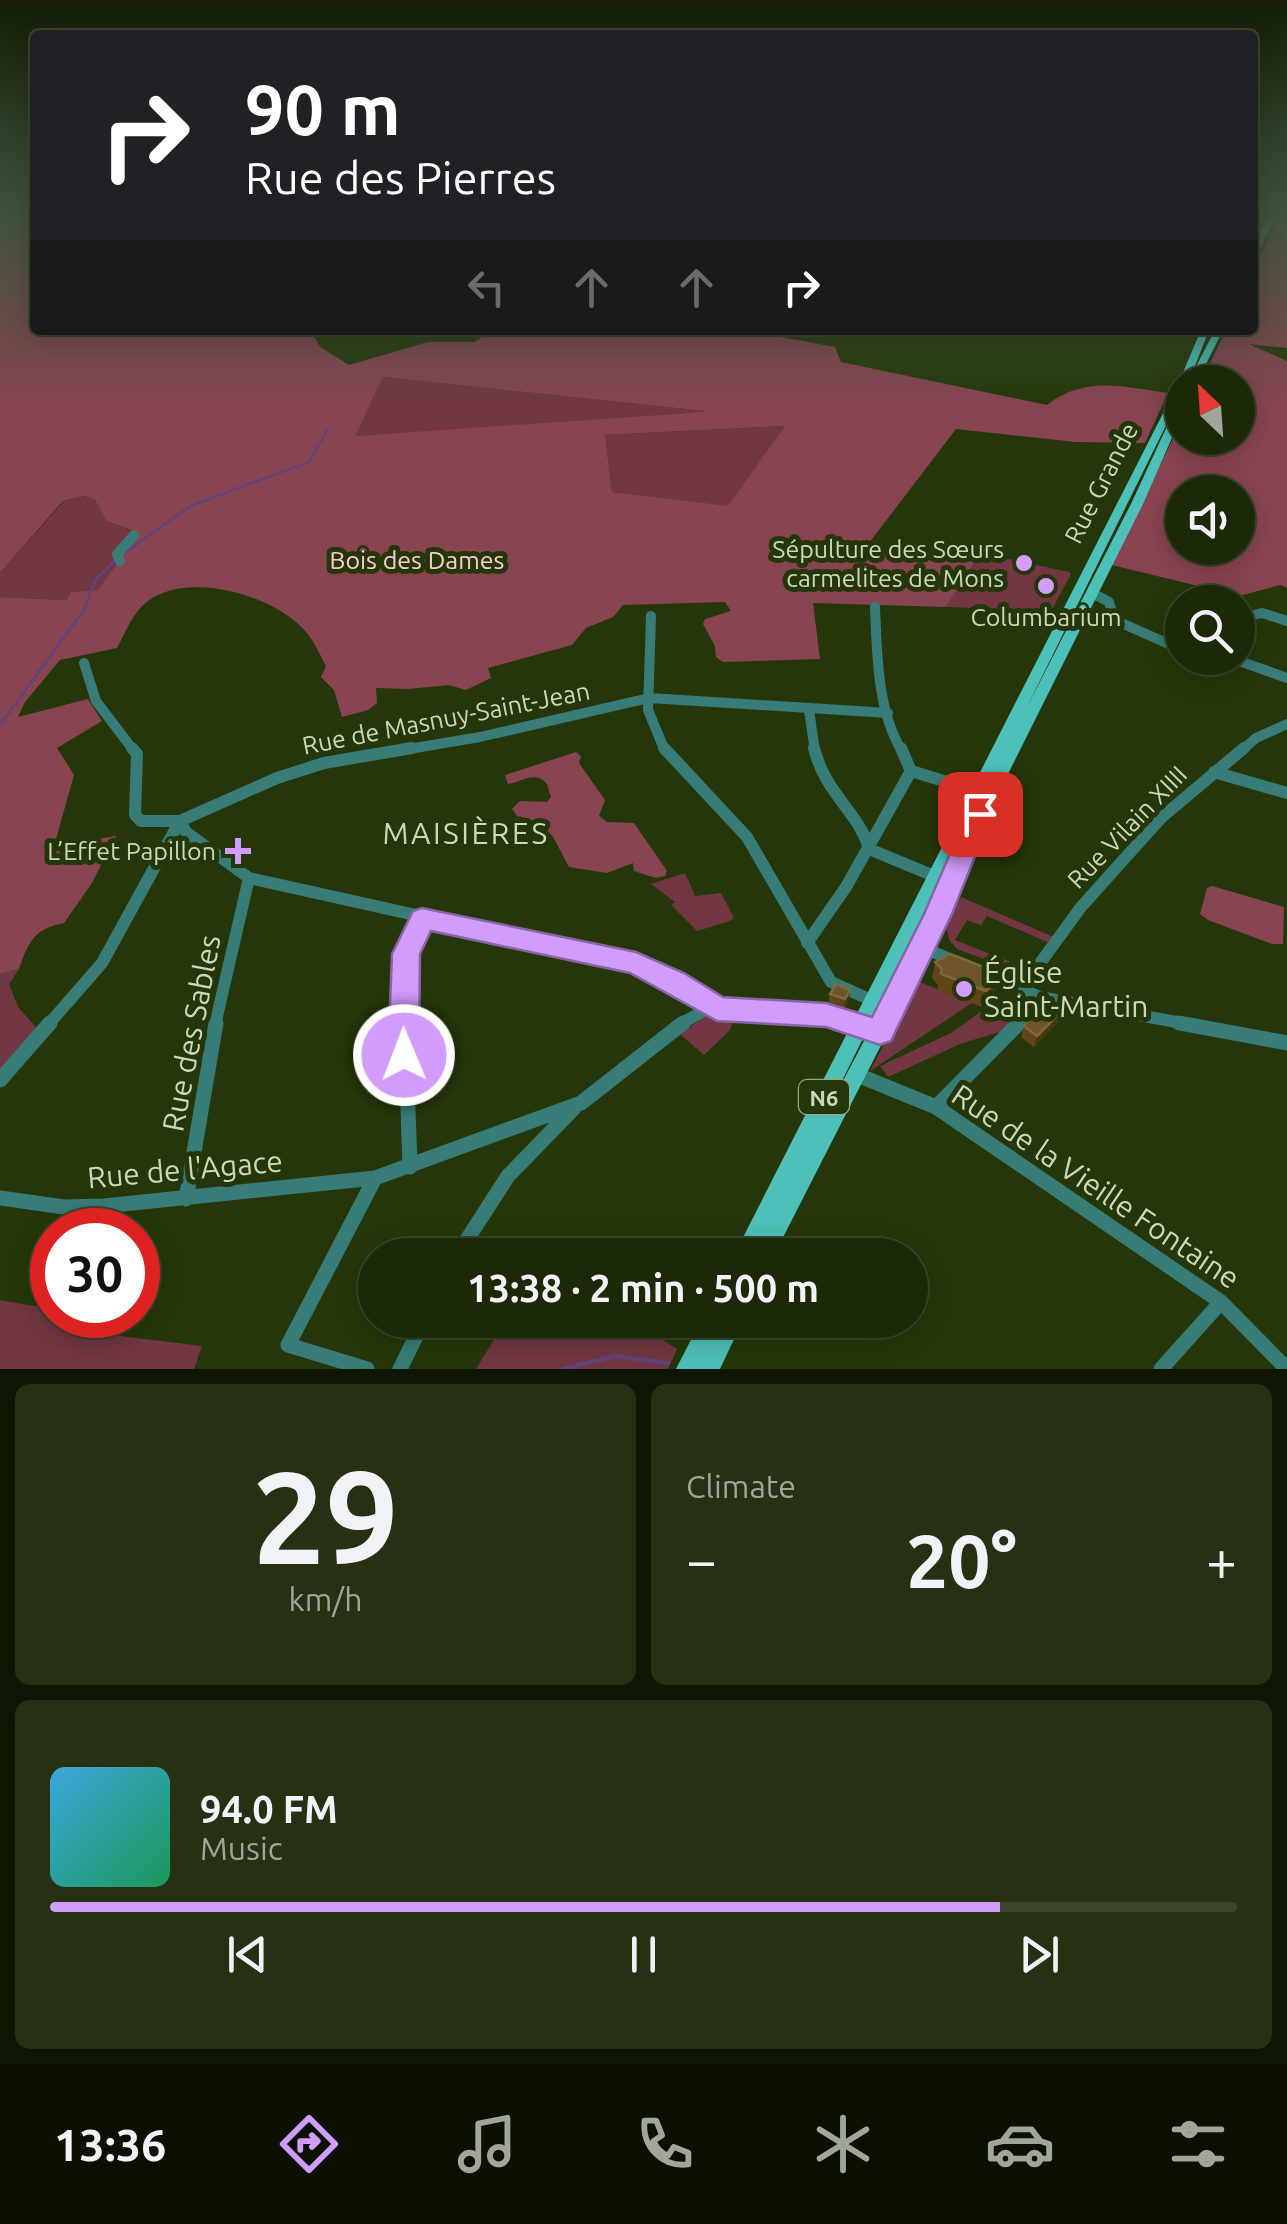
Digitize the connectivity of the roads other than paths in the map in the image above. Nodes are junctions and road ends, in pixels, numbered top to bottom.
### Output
1 (1203, 335) edge
2 (1216, 335) edge
3 (1190, 365) edge
4 (1202, 365) edge
5 (1165, 421) edge
6 (1165, 440) edge
7 (134, 535) dead end
8 (118, 559) dead end
9 (1092, 593) junction
10 (876, 606) dead end
11 (1074, 612) junction
12 (1255, 614) edge
13 (650, 616) dead end
14 (1108, 616) junction
15 (1287, 621) edge
16 (1165, 642) edge
17 (84, 662) dead end
18 (1255, 667) edge
19 (1287, 678) edge
20 (649, 698) junction
21 (809, 710) junction
22 (888, 714) junction
23 (1287, 724) edge
24 (911, 771) junction
25 (1214, 772) junction
26 (977, 791) junction
27 (1287, 793) edge
28 (180, 821) junction
29 (869, 849) junction
30 (934, 876) junction
31 (248, 878) junction
32 (422, 919) junction
33 (807, 943) junction
34 (912, 944) junction
35 (1022, 988) junction
36 (1040, 997) junction
37 (872, 1001) junction
38 (712, 1006) junction
39 (891, 1009) junction
40 (859, 1025) junction
41 (880, 1032) junction
42 (1287, 1043) edge
43 (855, 1074) junction
44 (0, 1080) edge
45 (581, 1102) junction
46 (936, 1107) junction
47 (410, 1167) junction
48 (375, 1178) junction
49 (0, 1198) edge
50 (186, 1199) junction
51 (467, 1238) edge
52 (753, 1238) edge
53 (773, 1238) edge
54 (1221, 1302) junction
55 (415, 1338) edge
56 (704, 1338) edge
57 (723, 1338) edge
58 (367, 1369) edge
59 (400, 1369) edge
60 (688, 1369) edge
61 (708, 1369) edge
62 (1161, 1369) edge
63 (1287, 1369) edge

1 - 3 main road, Rue Grande / N6
2 - 4 main road
5 - 11 main road, Rue Grande / N6
6 - 9 main road, Rue Grande / N6
7 - 8 street
9 - 11 main road, Rue Grande / N6
9 - 14 street
10 - 22 street
11 - 14 street
11 - 26 main road, Rue Grande / N6
11 - 34 main road, Rue Grande / N6
12 - 15 street
13 - 20 street
14 - 16 street
17 - 28 street
18 - 19 street
20 - 21 street, Rue de Masnuy-Saint-Jean
20 - 28 street, Rue de Masnuy-Saint-Jean
20 - 33 street
21 - 22 street, Rue de Masnuy-Saint-Jean
21 - 29 street
22 - 24 street
23 - 25 street, Rue Vilain XIIII
24 - 26 street
24 - 29 street
25 - 27 street
25 - 35 street, Rue Vilain XIIII
26 - 30 main road, Rue Grande / N6
28 - 31 street
28 - 44 street
29 - 30 street
29 - 33 street
30 - 34 main road, Rue Grande / N6
31 - 32 street
31 - 50 street, Rue des Sables
32 - 38 street
32 - 47 street
33 - 37 street
34 - 35 street
34 - 37 main road, Rue Grande / N6
34 - 39 main road, Rue Grande / N6
35 - 36 street
36 - 42 street
36 - 46 street
37 - 39 street
37 - 40 main road, Rue Grande / N6
38 - 40 street
38 - 45 street, Rue de l'Agace
39 - 41 main road, Rue Grande / N6
40 - 41 street
40 - 52 main road, Rue Grande / N6
41 - 43 main road, Rue Grande / N6
43 - 46 street, Rue de la Vieille Fontaine
43 - 53 main road, Rue Grande / N6
45 - 47 street, Rue de l'Agace
45 - 51 street, Rue de l'Agace
46 - 54 street, Rue de la Vieille Fontaine
47 - 48 street, Rue de l'Agace
48 - 50 street, Rue de l'Agace
48 - 58 street
49 - 50 street, Rue de l'Agace
54 - 62 street
54 - 63 street, Rue de la Vieille Fontaine
55 - 59 street
56 - 60 main road
57 - 61 main road

